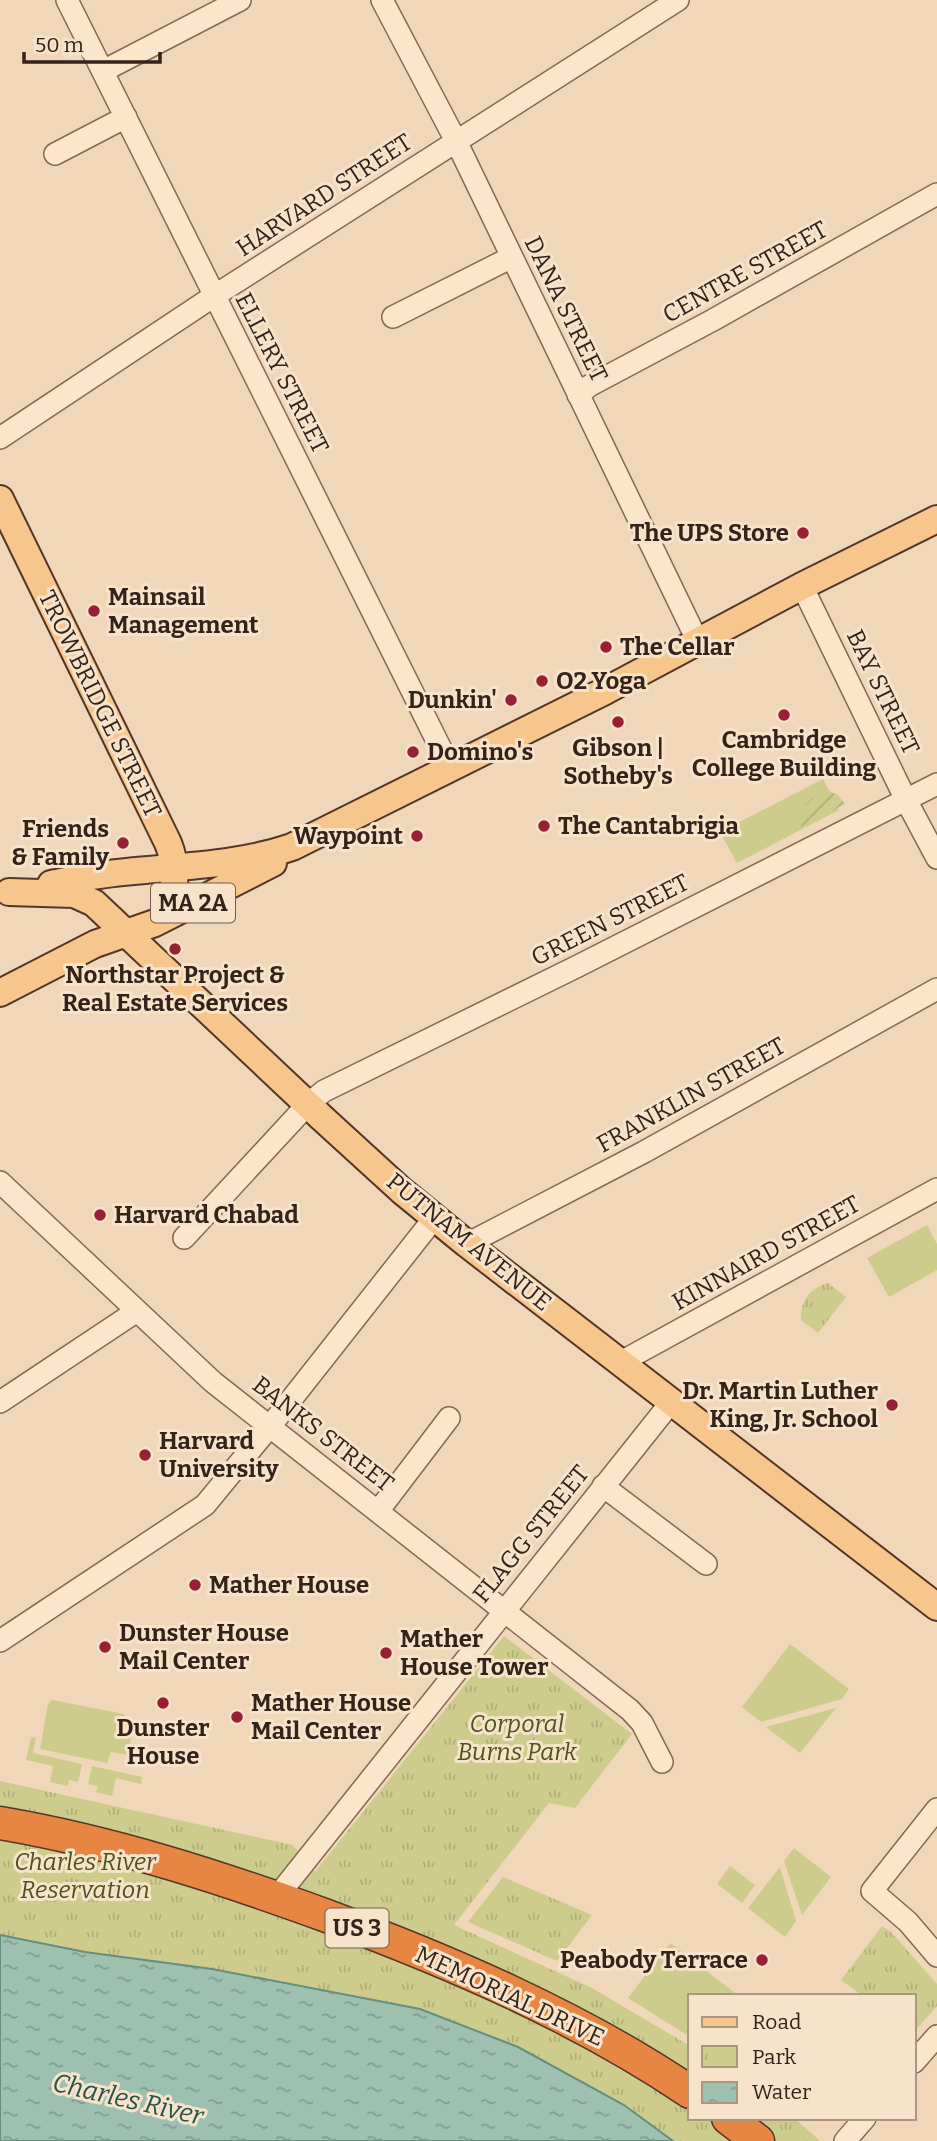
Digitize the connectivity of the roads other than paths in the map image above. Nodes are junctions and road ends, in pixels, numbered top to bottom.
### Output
1 (67, 0) edge
2 (240, 0) edge
3 (382, 0) edge
4 (678, 0) edge
5 (103, 71) junction
6 (126, 117) junction
7 (456, 141) junction
8 (55, 154) dead end
9 (937, 194) edge
10 (512, 257) junction
11 (214, 296) junction
12 (393, 317) dead end
13 (578, 395) junction
14 (0, 438) edge
15 (0, 499) edge
16 (937, 519) edge
17 (802, 586) junction
18 (698, 642) junction
19 (451, 769) junction
20 (937, 784) edge
21 (906, 800) junction
22 (316, 836) junction
23 (937, 858) edge
24 (175, 867) junction
25 (4, 892) edge
26 (171, 914) junction
27 (126, 933) junction
28 (937, 989) edge
29 (0, 993) edge
30 (307, 1104) junction
31 (0, 1182) edge
32 (937, 1189) edge
33 (435, 1217) junction
34 (184, 1238) dead end
35 (467, 1244) junction
36 (136, 1311) junction
37 (621, 1362) junction
38 (672, 1401) junction
39 (0, 1402) edge
40 (449, 1418) dead end
41 (270, 1427) junction
42 (603, 1486) junction
43 (379, 1510) junction
44 (706, 1564) dead end
45 (937, 1607) edge
46 (504, 1609) junction
47 (0, 1641) edge
48 (662, 1762) dead end
49 (937, 1809) edge
50 (0, 1823) edge
51 (276, 1898) junction
52 (937, 1956) edge
53 (937, 2036) edge
54 (916, 2060) edge
55 (688, 2091) edge
56 (731, 2120) edge
57 (758, 2141) edge

1 - 5 street, ELLERY STREET
2 - 5 street
3 - 7 street, DANA STREET
4 - 7 street, HARVARD STREET
5 - 6 street, ELLERY STREET
6 - 8 street
6 - 11 street, ELLERY STREET
7 - 10 street, DANA STREET
7 - 11 street, HARVARD STREET
9 - 13 street, CENTRE STREET
10 - 12 street
10 - 13 street, DANA STREET
11 - 14 street, HARVARD STREET
11 - 19 street, ELLERY STREET
13 - 18 street, DANA STREET
15 - 24 main road, TROWBRIDGE STREET
16 - 17 main road, MA 2A
17 - 18 main road, MA 2A
17 - 21 street, BAY STREET
18 - 19 main road, MA 2A
19 - 22 main road, MA 2A
20 - 21 street, GREEN STREET
21 - 23 street, BAY STREET
21 - 30 street, GREEN STREET
22 - 24 main road, MA 2A
22 - 26 main road, MA 2A
24 - 25 main road, MA 2A
24 - 26 main road, TROWBRIDGE STREET
25 - 27 main road, PUTNAM AVENUE
26 - 27 main road, MA 2A
27 - 29 main road, MA 2A
27 - 30 main road, PUTNAM AVENUE
28 - 35 street, FRANKLIN STREET
30 - 33 main road, PUTNAM AVENUE
30 - 34 street, GREEN STREET
31 - 36 street, BANKS STREET
32 - 37 street, KINNAIRD STREET
33 - 35 main road, PUTNAM AVENUE
33 - 41 street
35 - 37 main road, PUTNAM AVENUE
36 - 39 street
36 - 41 street, BANKS STREET
37 - 38 main road, PUTNAM AVENUE
38 - 42 street, FLAGG STREET
38 - 45 main road, PUTNAM AVENUE
40 - 43 street
41 - 43 street, BANKS STREET
41 - 47 street
42 - 44 street
42 - 46 street, FLAGG STREET
43 - 46 street, BANKS STREET
46 - 48 street, BANKS STREET
46 - 51 street, FLAGG STREET
49 - 52 street
50 - 51 highway, MEMORIAL DRIVE / US 3
51 - 55 highway, MEMORIAL DRIVE / US 3
53 - 54 street
56 - 57 highway

